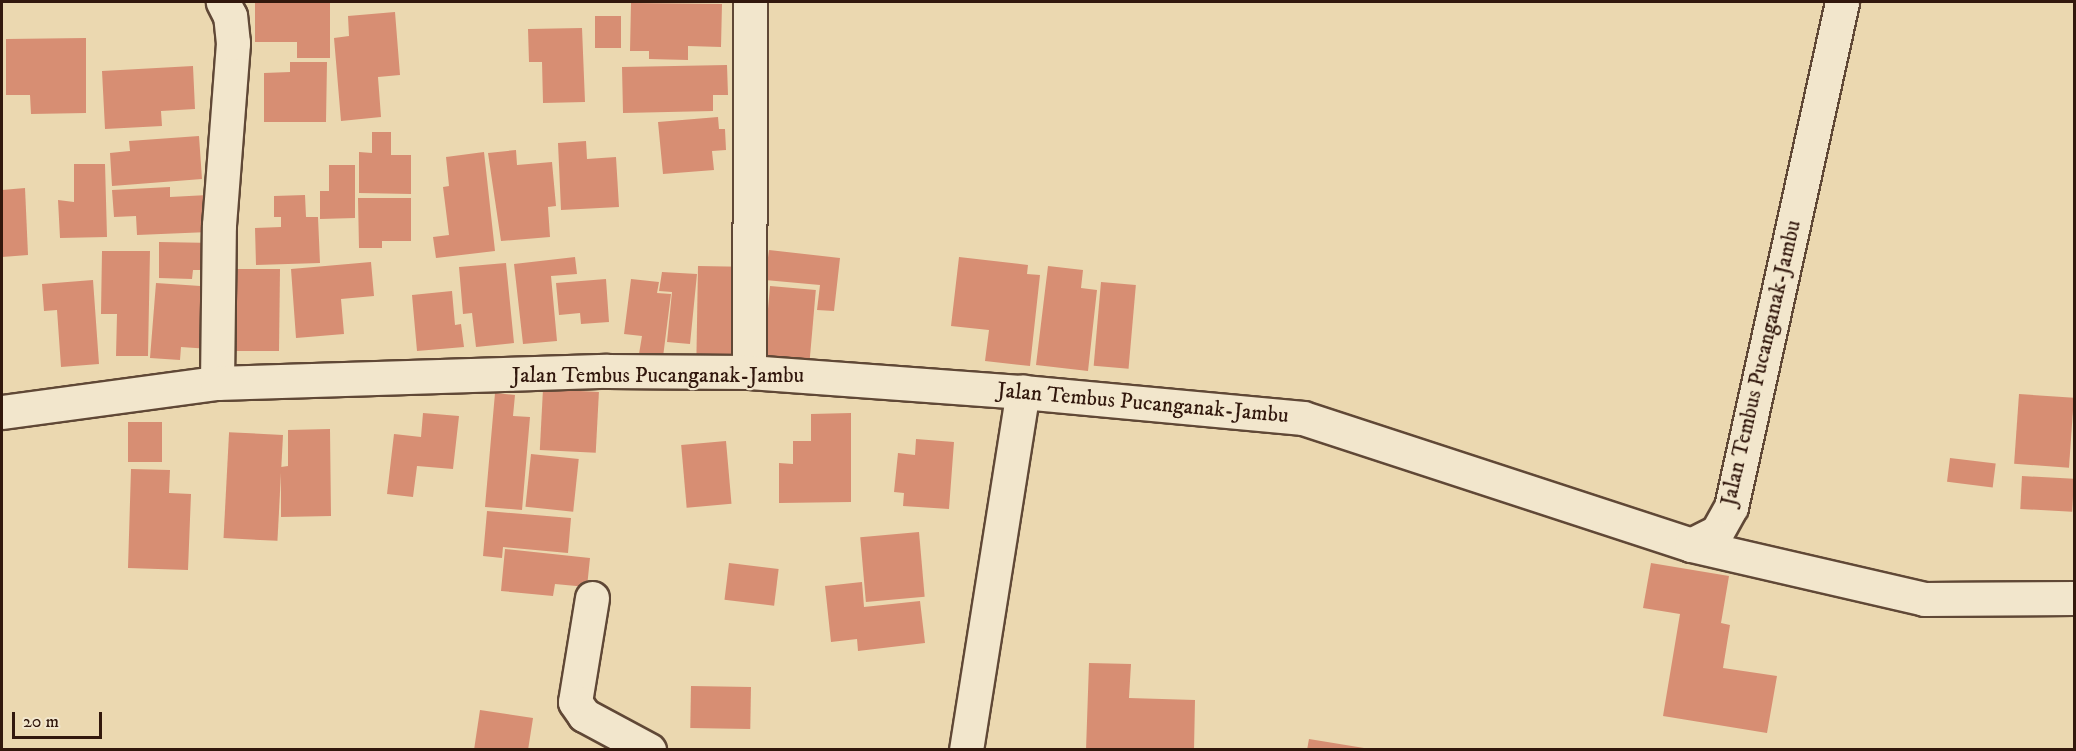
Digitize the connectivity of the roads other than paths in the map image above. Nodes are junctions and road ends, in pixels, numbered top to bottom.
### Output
1 (222, 2) edge
2 (750, 2) edge
3 (1842, 2) edge
4 (749, 372) junction
5 (217, 383) junction
6 (1023, 392) junction
7 (2, 412) edge
8 (1690, 545) junction
9 (592, 598) dead end
10 (2074, 598) edge
11 (649, 750) edge
12 (966, 750) edge

1 - 5 street
2 - 4 street
3 - 8 street, Jalan Tembus Pucanganak-Jambu
4 - 5 street, Jalan Tembus Pucanganak-Jambu
4 - 6 street, Jalan Tembus Pucanganak-Jambu
5 - 7 street, Jalan Tembus Pucanganak-Jambu
6 - 8 street, Jalan Tembus Pucanganak-Jambu
6 - 12 street
8 - 10 street
9 - 11 street

